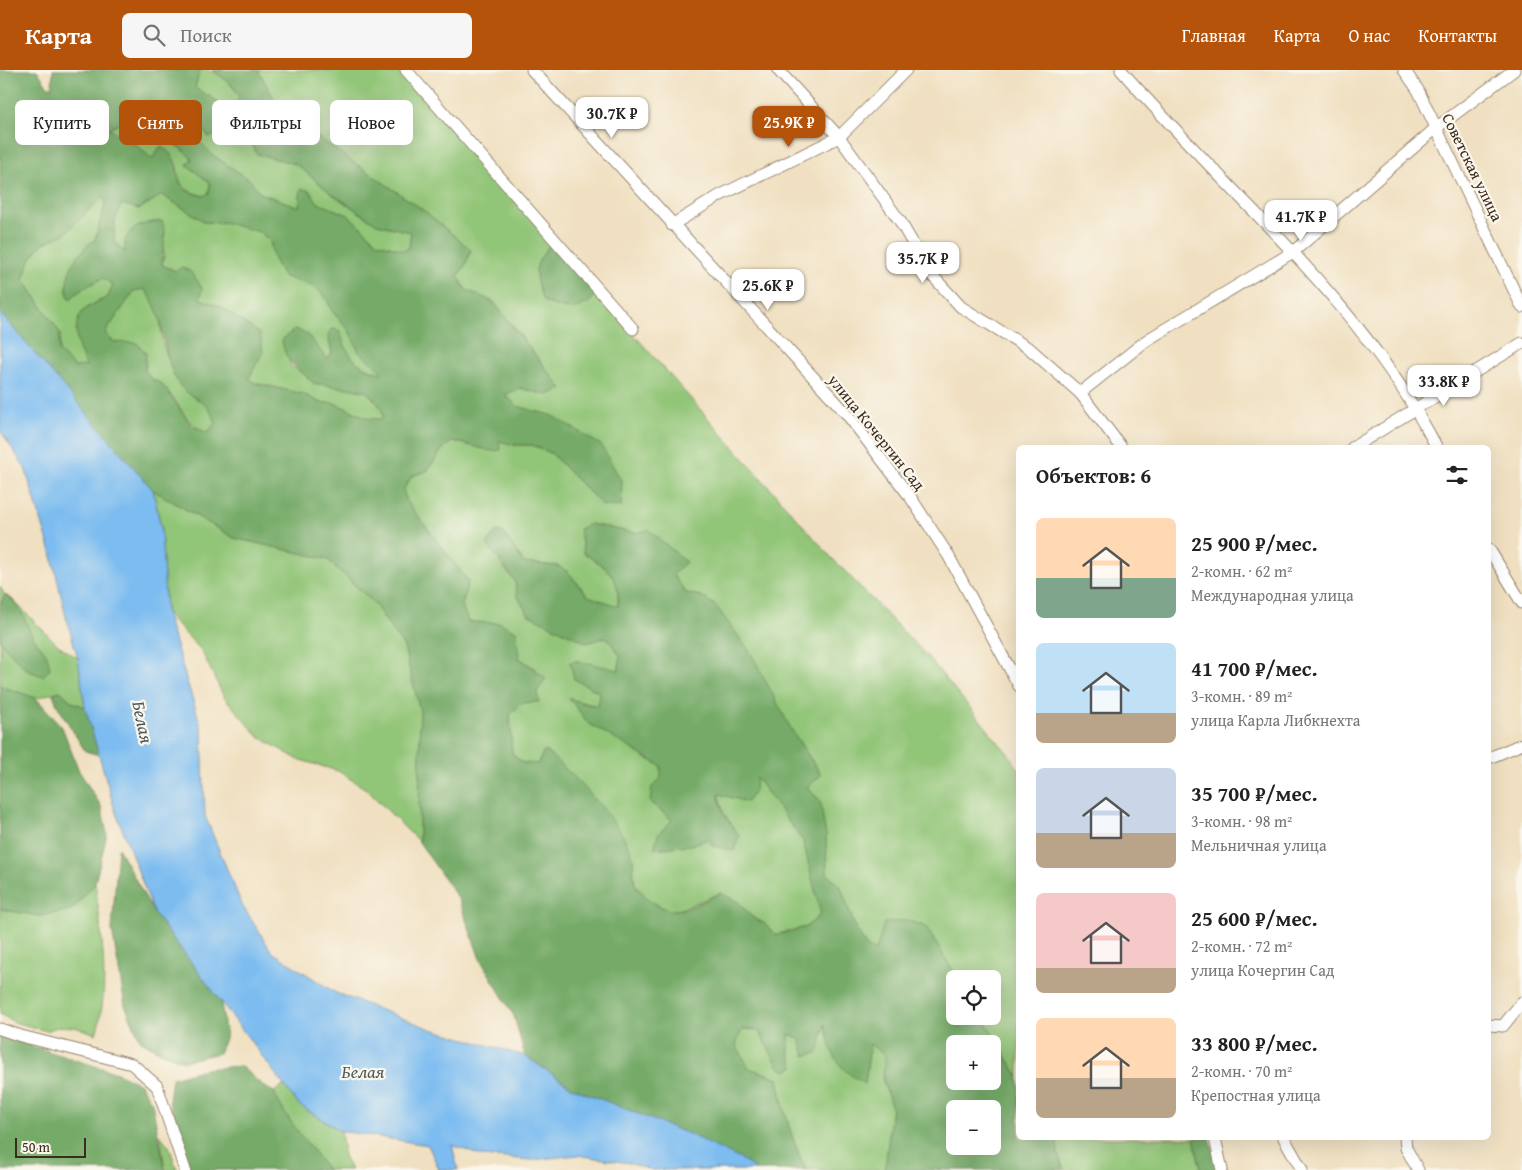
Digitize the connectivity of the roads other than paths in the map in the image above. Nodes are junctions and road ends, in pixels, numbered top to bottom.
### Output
1 (406, 70) edge
2 (532, 70) edge
3 (778, 70) edge
4 (906, 70) edge
5 (1121, 70) edge
6 (1404, 70) edge
7 (1514, 70) edge
8 (1436, 128) junction
9 (839, 137) junction
10 (672, 226) junction
11 (1293, 252) junction
12 (1522, 308) edge
13 (633, 329) dead end
14 (1522, 343) edge
15 (1080, 393) junction
16 (1417, 409) junction
17 (1120, 445) edge
18 (1357, 445) edge
19 (1435, 445) edge
20 (1491, 552) edge
21 (1522, 603) edge
22 (1016, 680) edge
23 (1522, 744) edge
24 (1491, 757) edge
25 (1522, 1002) edge
26 (1491, 1025) edge
27 (0, 1029) edge
28 (1215, 1140) edge
29 (1285, 1140) edge
30 (1405, 1140) edge
31 (185, 1170) edge
32 (1222, 1170) edge
33 (1302, 1170) edge
34 (1418, 1170) edge

1 - 13 street
2 - 10 street, улица Кочергин Сад
3 - 9 street
4 - 9 street
5 - 11 street
6 - 8 street, Советская улица
7 - 8 street
8 - 11 street
8 - 12 street, Советская улица
9 - 10 street
9 - 15 street
10 - 22 street, улица Кочергин Сад
11 - 15 street
11 - 16 street
14 - 16 street
15 - 17 street
16 - 18 street
16 - 19 street
20 - 21 street
23 - 24 street
25 - 26 street
27 - 31 street
28 - 32 street
29 - 33 street
30 - 34 street

